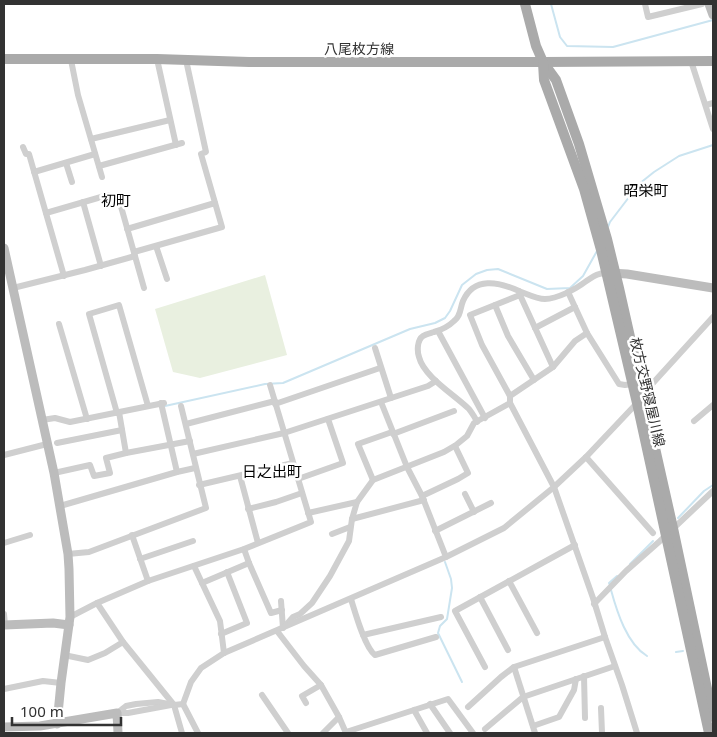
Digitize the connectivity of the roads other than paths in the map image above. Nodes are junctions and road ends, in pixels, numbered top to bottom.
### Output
1 (525, 4) edge
2 (645, 4) edge
3 (702, 4) edge
4 (709, 4) edge
5 (678, 7) edge
6 (713, 15) edge
7 (4, 59) edge
8 (157, 59) junction
9 (71, 60) junction
10 (186, 60) junction
11 (691, 61) junction
12 (713, 61) edge
13 (543, 62) junction
14 (713, 103) edge
15 (706, 105) junction
16 (170, 120) junction
17 (713, 129) edge
18 (91, 138) junction
19 (23, 148) dead end
20 (95, 154) junction
21 (66, 162) junction
22 (98, 166) junction
23 (34, 172) junction
24 (102, 177) dead end
25 (72, 182) dead end
26 (108, 195) dead end
27 (83, 202) junction
28 (120, 203) dead end
29 (215, 203) junction
30 (46, 213) junction
31 (127, 229) junction
32 (156, 246) junction
33 (4, 248) edge
34 (134, 254) junction
35 (101, 266) junction
36 (611, 273) junction
37 (64, 276) junction
38 (167, 279) dead end
39 (13, 288) junction
40 (144, 288) dead end
41 (713, 288) edge
42 (568, 292) junction
43 (519, 293) junction
44 (495, 305) junction
45 (575, 307) junction
46 (713, 317) edge
47 (59, 324) dead end
48 (535, 328) junction
49 (438, 331) junction
50 (587, 332) junction
51 (375, 348) dead end
52 (553, 367) junction
53 (380, 368) junction
54 (534, 380) junction
55 (436, 381) junction
56 (632, 384) junction
57 (270, 385) dead end
58 (643, 394) junction
59 (391, 398) junction
60 (510, 400) junction
61 (381, 402) junction
62 (275, 403) junction
63 (637, 403) junction
64 (713, 405) edge
65 (148, 406) junction
66 (181, 406) dead end
67 (454, 412) dead end
68 (119, 413) junction
69 (485, 418) junction
70 (87, 419) junction
71 (328, 419) junction
72 (42, 420) junction
73 (694, 421) dead end
74 (477, 422) junction
75 (186, 424) junction
76 (122, 430) junction
77 (393, 433) junction
78 (284, 434) junction
79 (190, 441) junction
80 (57, 443) dead end
81 (47, 444) junction
82 (170, 445) junction
83 (455, 446) junction
84 (126, 453) junction
85 (193, 454) junction
86 (4, 455) edge
87 (586, 457) junction
88 (293, 463) junction
89 (407, 467) junction
90 (196, 468) junction
91 (177, 472) junction
92 (54, 473) junction
93 (240, 476) junction
94 (298, 479) junction
95 (373, 480) junction
96 (199, 485) junction
97 (554, 487) junction
98 (713, 491) edge
99 (302, 493) junction
100 (465, 494) dead end
101 (423, 498) junction
102 (357, 502) junction
103 (491, 503) dead end
104 (60, 508) junction
105 (248, 509) junction
106 (474, 512) junction
107 (308, 513) junction
108 (352, 518) junction
109 (350, 527) junction
110 (435, 531) junction
111 (669, 532) junction
112 (653, 533) dead end
113 (332, 534) dead end
114 (30, 535) dead end
115 (132, 535) junction
116 (193, 542) dead end
117 (4, 543) edge
118 (258, 543) junction
119 (575, 545) junction
120 (244, 549) junction
121 (68, 554) junction
122 (446, 557) junction
123 (140, 559) junction
124 (249, 563) junction
125 (194, 566) junction
126 (227, 572) junction
127 (509, 581) junction
128 (148, 582) junction
129 (202, 583) junction
130 (480, 597) junction
131 (351, 599) junction
132 (281, 601) dead end
133 (97, 603) junction
134 (594, 604) junction
135 (282, 610) junction
136 (4, 614) edge
137 (441, 618) dead end
138 (69, 621) junction
139 (4, 625) edge
140 (280, 629) junction
141 (537, 633) dead end
142 (221, 634) junction
143 (363, 635) junction
144 (436, 637) dead end
145 (605, 637) junction
146 (123, 642) junction
147 (508, 650) dead end
148 (224, 653) junction
149 (64, 655) junction
150 (484, 666) dead end
151 (615, 666) junction
152 (514, 667) junction
153 (584, 676) junction
154 (576, 679) junction
155 (61, 683) junction
156 (321, 685) junction
157 (4, 689) edge
158 (262, 695) dead end
159 (523, 697) junction
160 (306, 703) dead end
161 (183, 704) junction
162 (430, 704) junction
163 (174, 705) junction
164 (468, 707) dead end
165 (601, 708) dead end
166 (414, 710) junction
167 (117, 713) junction
168 (339, 717) junction
169 (713, 717) edge
170 (585, 718) dead end
171 (57, 724) junction
172 (4, 727) edge
173 (485, 729) dead end
174 (534, 730) edge
175 (118, 733) edge
176 (182, 733) edge
177 (198, 733) edge
178 (288, 733) edge
179 (323, 733) edge
180 (346, 733) edge
181 (427, 733) edge
182 (450, 733) edge
183 (473, 733) edge
184 (602, 733) edge
185 (637, 733) edge
186 (709, 733) edge

1 - 13 main road, 枚方交野寝屋川線
2 - 5 street
3 - 5 street
4 - 6 street
7 - 9 main road, 八尾枚方線
8 - 9 main road, 八尾枚方線
8 - 10 main road, 八尾枚方線
8 - 16 street
9 - 18 street
10 - 13 main road, 八尾枚方線
10 - 29 street
11 - 12 main road, 八尾枚方線
11 - 13 main road, 八尾枚方線
11 - 15 street
13 - 36 main road, 枚方交野寝屋川線
13 - 36 main road, 枚方交野寝屋川線
14 - 15 street
15 - 17 street
16 - 18 street
16 - 22 street
18 - 20 street
19 - 23 street
20 - 21 street
20 - 22 street
21 - 23 street
21 - 25 street
22 - 24 street
23 - 30 street
26 - 27 street
27 - 30 street
27 - 35 street
28 - 31 street
29 - 31 street
29 - 32 street
30 - 37 street
31 - 34 street
32 - 34 street
32 - 38 street
33 - 39 street
34 - 35 street
34 - 40 street
35 - 37 street
36 - 41 street
36 - 42 street
36 - 56 main road, 枚方交野寝屋川線
36 - 58 main road, 枚方交野寝屋川線
37 - 39 street
39 - 72 street
42 - 43 street
42 - 45 street
43 - 44 street
43 - 48 street
43 - 49 street
44 - 54 street
44 - 60 street
45 - 48 street
45 - 50 street
46 - 58 street
47 - 70 street
48 - 52 street
49 - 55 street
49 - 69 street
50 - 52 street
50 - 56 street
51 - 53 street
52 - 54 street
53 - 59 street
53 - 62 street
54 - 60 street
55 - 59 street
55 - 74 street
56 - 63 main road, 枚方交野寝屋川線
57 - 62 street
58 - 63 street
58 - 111 main road, 枚方交野寝屋川線
59 - 61 street
60 - 69 street
60 - 97 street
61 - 71 street
61 - 77 street
62 - 75 street
62 - 78 street
63 - 87 street
63 - 111 main road, 枚方交野寝屋川線
64 - 73 street
65 - 68 street
65 - 68 street
65 - 82 street
66 - 75 street
67 - 77 street
68 - 70 street
68 - 76 street
69 - 74 street
70 - 72 street
71 - 78 street
71 - 94 street
72 - 81 street
74 - 83 street
75 - 79 street
76 - 80 street
76 - 84 street
77 - 89 street
77 - 95 street
78 - 85 street
78 - 88 street
79 - 82 street
79 - 85 street
81 - 86 street
81 - 92 street
82 - 84 street
82 - 91 street
83 - 89 street
83 - 101 street
84 - 92 street
85 - 90 street
87 - 97 street
87 - 112 street
88 - 93 street
88 - 94 street
89 - 95 street
89 - 101 street
90 - 91 street
90 - 96 street
91 - 104 street
92 - 104 street
93 - 96 street
93 - 105 street
94 - 99 street
95 - 102 street
96 - 115 street
97 - 119 street
97 - 122 street
98 - 111 street
99 - 105 street
99 - 107 street
100 - 106 street
101 - 108 street
101 - 110 street
102 - 107 street
102 - 108 street
103 - 106 street
104 - 121 street
105 - 118 street
106 - 110 street
107 - 118 street
108 - 109 street
109 - 113 street
109 - 140 street
110 - 122 street
111 - 134 street
111 - 169 main road, 枚方交野寝屋川線
111 - 186 main road, 枚方交野寝屋川線
114 - 117 street
115 - 121 street
115 - 123 street
116 - 123 street
118 - 120 street
119 - 127 street
119 - 134 street
120 - 124 street
120 - 125 street
121 - 138 street
122 - 131 street
123 - 128 street
124 - 126 street
124 - 135 street
125 - 128 street
125 - 129 street
126 - 129 street
126 - 142 street
127 - 130 street
127 - 141 street
128 - 133 street
129 - 142 street
130 - 147 street
130 - 150 street
131 - 140 street
131 - 143 street
132 - 135 street
133 - 138 street
133 - 146 street
134 - 145 street
135 - 140 street
136 - 139 street
137 - 143 street
138 - 139 street
138 - 149 street
140 - 148 street
140 - 156 street
142 - 148 street
143 - 144 street
145 - 151 street
145 - 152 street
146 - 149 street
146 - 163 street
148 - 161 street
149 - 155 street
151 - 153 street
151 - 185 street
152 - 159 street
152 - 164 street
153 - 154 street
153 - 170 street
154 - 159 street
154 - 174 street
155 - 157 street
155 - 171 street
156 - 160 street
156 - 168 street
158 - 178 street
159 - 173 street
159 - 174 street
161 - 163 street
161 - 177 street
162 - 166 street
162 - 182 street
162 - 183 street
163 - 167 street
163 - 176 street
165 - 184 street
166 - 180 street
166 - 181 street
167 - 171 street
167 - 175 street
168 - 179 street
168 - 180 street
171 - 172 street

